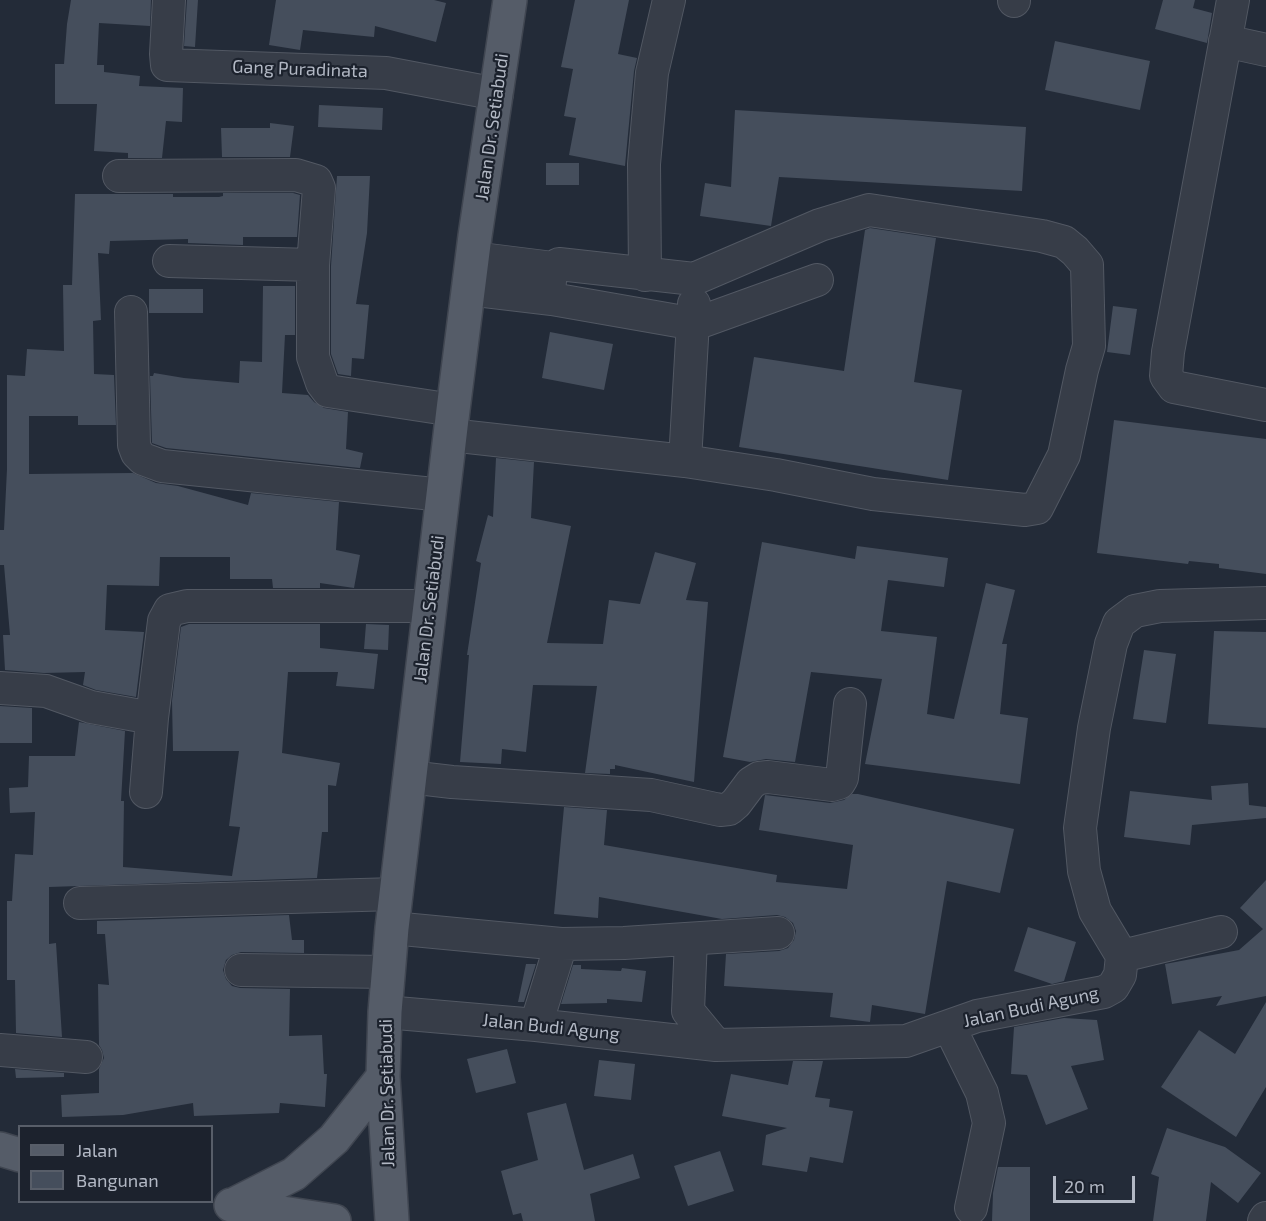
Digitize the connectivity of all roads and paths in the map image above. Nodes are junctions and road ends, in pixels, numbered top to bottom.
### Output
1 (169, 0) edge
2 (510, 0) edge
3 (669, 0) edge
4 (1233, 0) edge
5 (1225, 41) junction
6 (1266, 50) edge
7 (496, 94) junction
8 (119, 177) dead end
9 (169, 261) dead end
10 (314, 265) junction
11 (553, 268) junction
12 (470, 274) junction
13 (645, 275) junction
14 (694, 279) junction
15 (818, 280) dead end
16 (552, 299) junction
17 (131, 312) dead end
18 (695, 324) junction
19 (1266, 405) edge
20 (451, 423) junction
21 (685, 461) junction
22 (443, 495) junction
23 (1266, 603) edge
24 (429, 606) junction
25 (0, 688) edge
26 (850, 704) dead end
27 (152, 718) junction
28 (409, 777) junction
29 (146, 792) dead end
30 (396, 894) junction
31 (80, 903) dead end
32 (392, 927) junction
33 (1221, 932) dead end
34 (778, 933) dead end
35 (691, 939) junction
36 (561, 944) junction
37 (1122, 956) junction
38 (241, 970) dead end
39 (388, 972) junction
40 (385, 1012) junction
41 (536, 1024) junction
42 (949, 1026) junction
43 (716, 1045) junction
44 (0, 1050) edge
45 (86, 1057) dead end
46 (383, 1077) junction
47 (0, 1149) edge
48 (18, 1154) edge
49 (971, 1208) dead end
50 (239, 1214) edge
51 (334, 1221) edge
52 (392, 1221) edge

1 - 7 street, Gang Puradinata
2 - 7 main road, Jalan Dr. Setiabudi
3 - 13 street
4 - 5 street
5 - 6 street
5 - 19 street
7 - 12 main road, Jalan Dr. Setiabudi
8 - 10 street
9 - 10 street
10 - 20 street
11 - 12 street
11 - 13 street
11 - 16 street
12 - 16 street
12 - 20 main road, Jalan Dr. Setiabudi
13 - 14 street
14 - 18 street
14 - 21 street
15 - 18 street
16 - 18 street
17 - 22 street
18 - 21 street
20 - 21 street
20 - 22 main road, Jalan Dr. Setiabudi
22 - 24 main road, Jalan Dr. Setiabudi
23 - 37 street
24 - 27 street
24 - 28 main road, Jalan Dr. Setiabudi
25 - 27 street
26 - 28 street
27 - 29 street
28 - 30 main road, Jalan Dr. Setiabudi
30 - 31 street
30 - 32 main road, Jalan Dr. Setiabudi
32 - 36 street
32 - 39 main road, Jalan Dr. Setiabudi
33 - 37 street
34 - 35 street
35 - 36 street
35 - 43 street
36 - 41 street
37 - 42 street, Jalan Budi Agung
38 - 39 street
39 - 40 main road, Jalan Dr. Setiabudi
40 - 41 street, Jalan Budi Agung
40 - 46 main road, Jalan Dr. Setiabudi
41 - 43 street, Jalan Budi Agung
42 - 43 street, Jalan Budi Agung
42 - 49 street
44 - 45 street
46 - 50 main road
46 - 52 main road, Jalan Dr. Setiabudi
47 - 48 main road
50 - 51 main road

